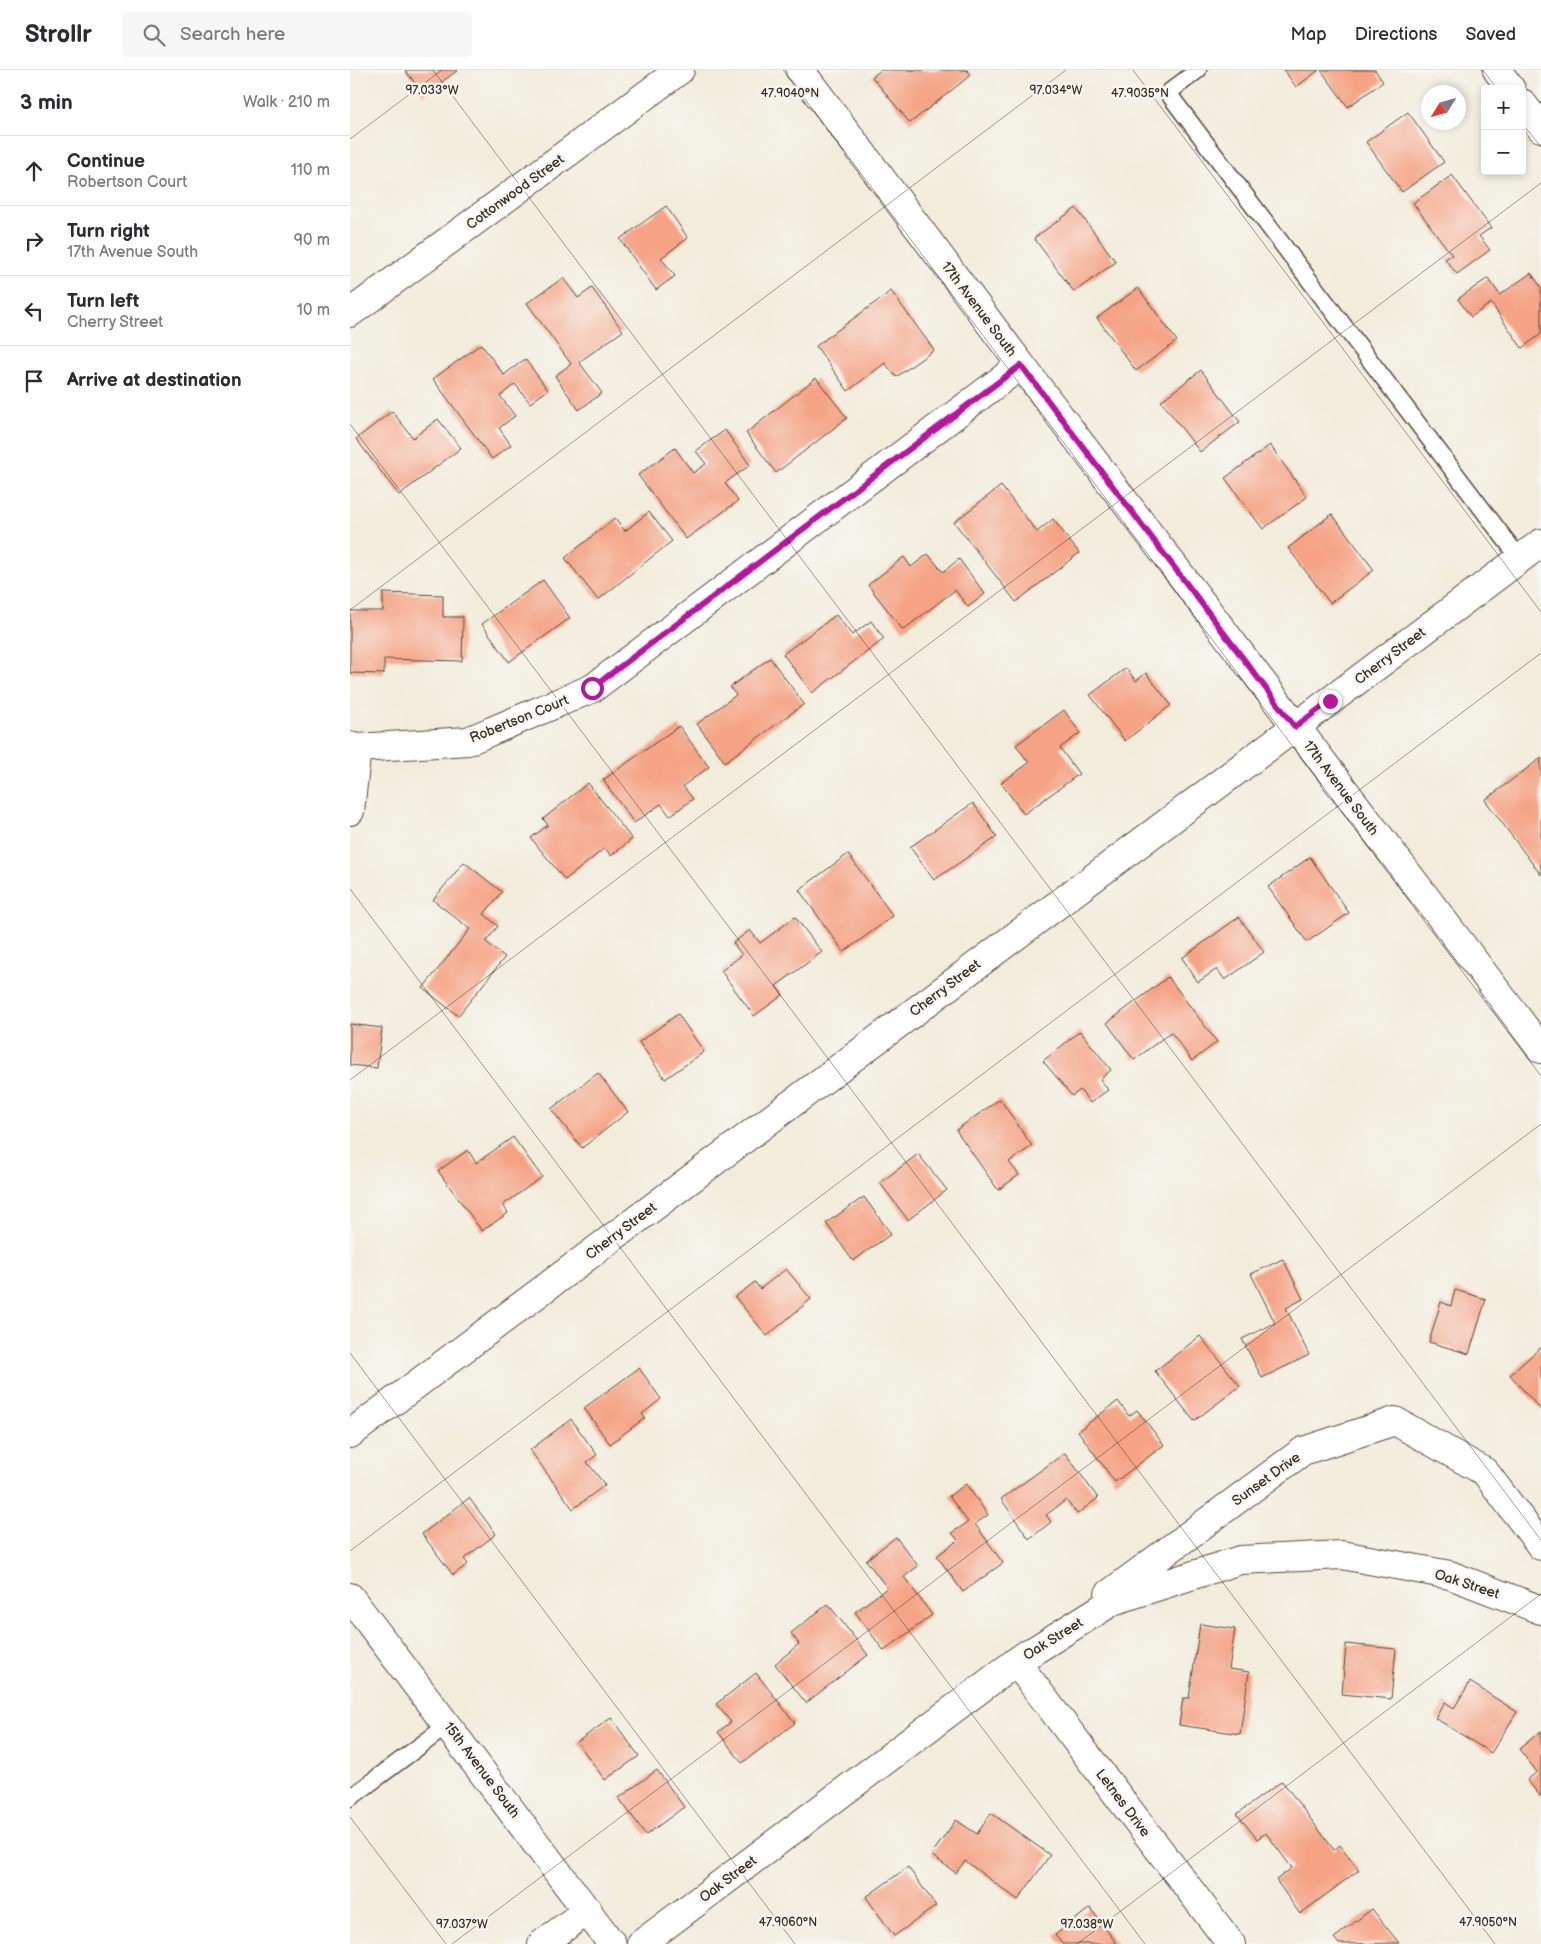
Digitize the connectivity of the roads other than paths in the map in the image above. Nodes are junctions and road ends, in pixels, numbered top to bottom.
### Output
1 (680, 70) edge
2 (800, 70) edge
3 (1198, 70) edge
4 (1497, 70) edge
5 (1508, 85) edge
6 (1526, 108) edge
7 (1541, 128) edge
8 (350, 313) edge
9 (1021, 365) junction
10 (1530, 551) edge
11 (1295, 727) junction
12 (353, 747) edge
13 (350, 811) edge
14 (1541, 1048) edge
15 (350, 1434) edge
16 (1541, 1546) edge
17 (350, 1597) edge
18 (1541, 1610) edge
19 (1016, 1662) junction
20 (448, 1725) junction
21 (350, 1798) edge
22 (588, 1910) junction
23 (542, 1944) edge
24 (612, 1944) edge
25 (641, 1944) edge
26 (1231, 1944) edge

1 - 8 street, Cottonwood Street
2 - 9 street, 17th Avenue South
3 - 10 lane
4 - 5 street
6 - 7 street
9 - 11 street, 17th Avenue South
9 - 12 street, Robertson Court
10 - 11 street, Cherry Street
11 - 14 street, 17th Avenue South
11 - 15 street, Cherry Street
12 - 13 street, Robertson Court
16 - 19 street, Sunset Drive
17 - 20 street, 15th Avenue South
18 - 19 street, Oak Street
19 - 25 street, Oak Street
19 - 26 street, Letnes Drive
20 - 21 lane
20 - 22 street, 15th Avenue South
22 - 23 street
22 - 24 street, 15th Avenue South

